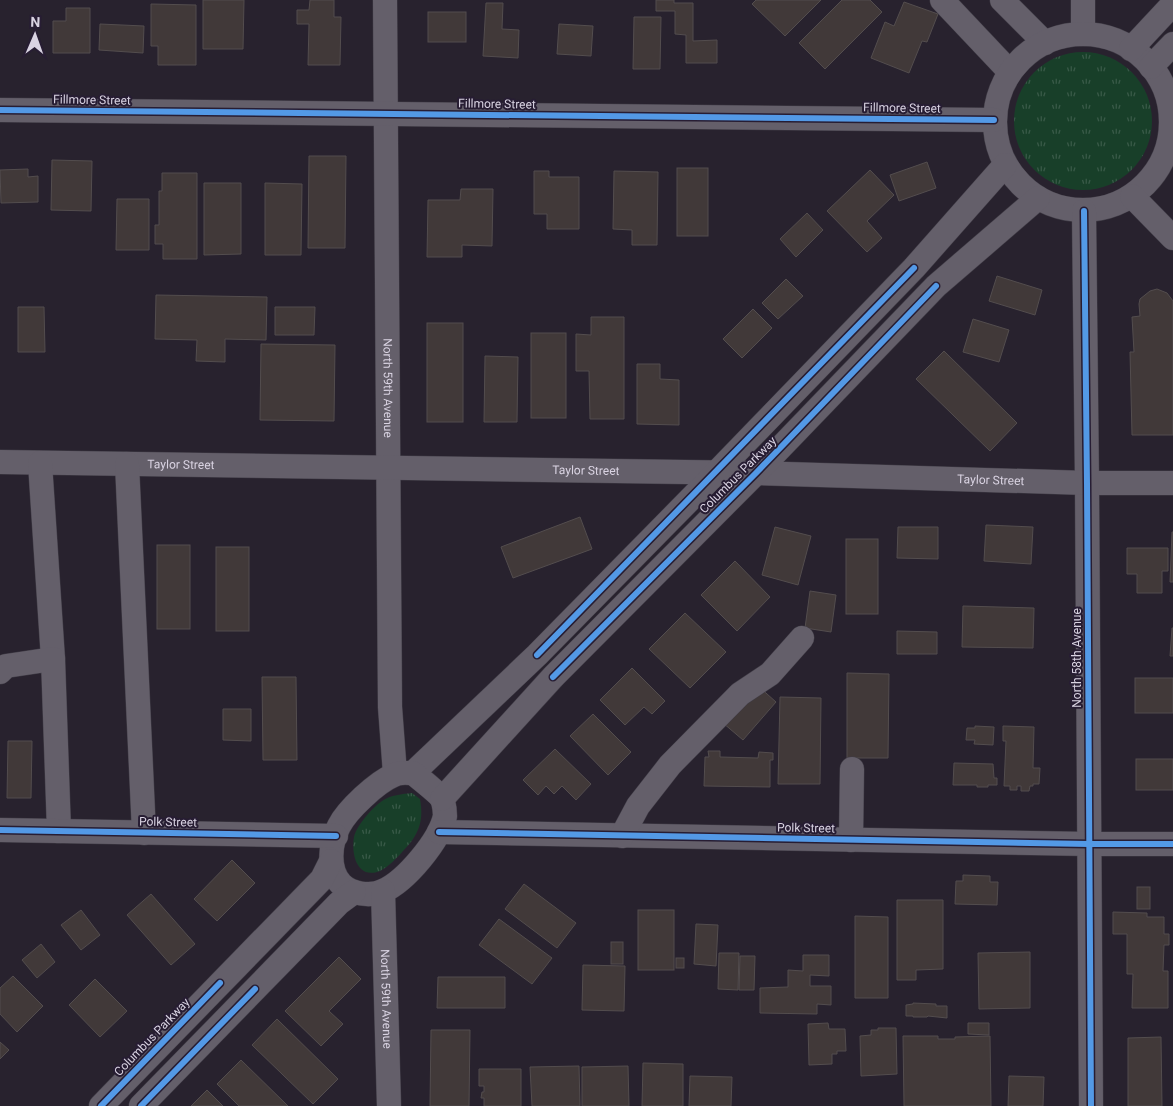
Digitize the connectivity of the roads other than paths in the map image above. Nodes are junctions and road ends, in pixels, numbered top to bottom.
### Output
1 (385, 0) edge
2 (942, 0) edge
3 (1002, 0) edge
4 (1082, 0) edge
5 (1173, 4) edge
6 (1083, 34) junction
7 (1045, 43) junction
8 (1173, 44) edge
9 (1131, 49) junction
10 (1151, 67) junction
11 (1010, 72) junction
12 (0, 110) edge
13 (386, 114) junction
14 (994, 120) junction
15 (1172, 123) edge
16 (1005, 165) junction
17 (1166, 176) edge
18 (1132, 196) junction
19 (1038, 198) junction
20 (1084, 211) junction
21 (1173, 238) edge
22 (0, 462) edge
23 (40, 463) junction
24 (127, 464) junction
25 (388, 468) junction
26 (716, 473) junction
27 (756, 473) junction
28 (1087, 483) junction
29 (1173, 483) edge
30 (802, 638) dead end
31 (53, 659) junction
32 (0, 672) edge
33 (852, 769) dead end
34 (404, 773) junction
35 (442, 799) junction
36 (0, 830) edge
37 (59, 831) junction
38 (440, 832) junction
39 (144, 833) junction
40 (336, 836) junction
41 (622, 836) junction
42 (851, 840) junction
43 (1089, 844) junction
44 (1173, 844) edge
45 (331, 861) junction
46 (383, 891) junction
47 (354, 892) junction
48 (100, 1106) edge
49 (141, 1106) edge
50 (389, 1106) edge
51 (1090, 1106) edge

1 - 13 street, North 59th Avenue
2 - 11 street
3 - 7 street
4 - 6 street
5 - 9 street
6 - 7 street
6 - 9 street
7 - 11 street
8 - 10 street
9 - 10 street
10 - 15 street
11 - 14 street
12 - 13 street, Fillmore Street
13 - 14 street, Fillmore Street
13 - 25 street, North 59th Avenue
14 - 16 street
15 - 17 street
16 - 19 street
16 - 26 street, Columbus Parkway
17 - 18 street
18 - 20 street
18 - 21 street
19 - 20 street
19 - 27 street, Columbus Parkway
20 - 28 street, North 58th Avenue
22 - 23 street, Taylor Street
23 - 24 street, Taylor Street
23 - 31 street
24 - 25 street, Taylor Street
24 - 39 street
25 - 26 street, Taylor Street
25 - 34 street, North 59th Avenue
26 - 27 street, Taylor Street
26 - 34 street, Columbus Parkway
27 - 28 street, Taylor Street
27 - 35 street, Columbus Parkway
28 - 29 street, Taylor Street
28 - 43 street, North 58th Avenue
30 - 41 street
31 - 32 street
31 - 37 street
33 - 42 street
34 - 35 street
34 - 40 street
35 - 38 street
36 - 37 street, Polk Street
37 - 39 street, Polk Street
38 - 41 street, Polk Street
38 - 46 street
39 - 40 street, Polk Street
40 - 45 street
41 - 42 street, Polk Street
42 - 43 street, Polk Street
43 - 44 street, Polk Street
43 - 51 street, North 58th Avenue
45 - 47 street
45 - 48 street, Columbus Parkway
46 - 47 street
46 - 50 street, North 59th Avenue
47 - 49 street

